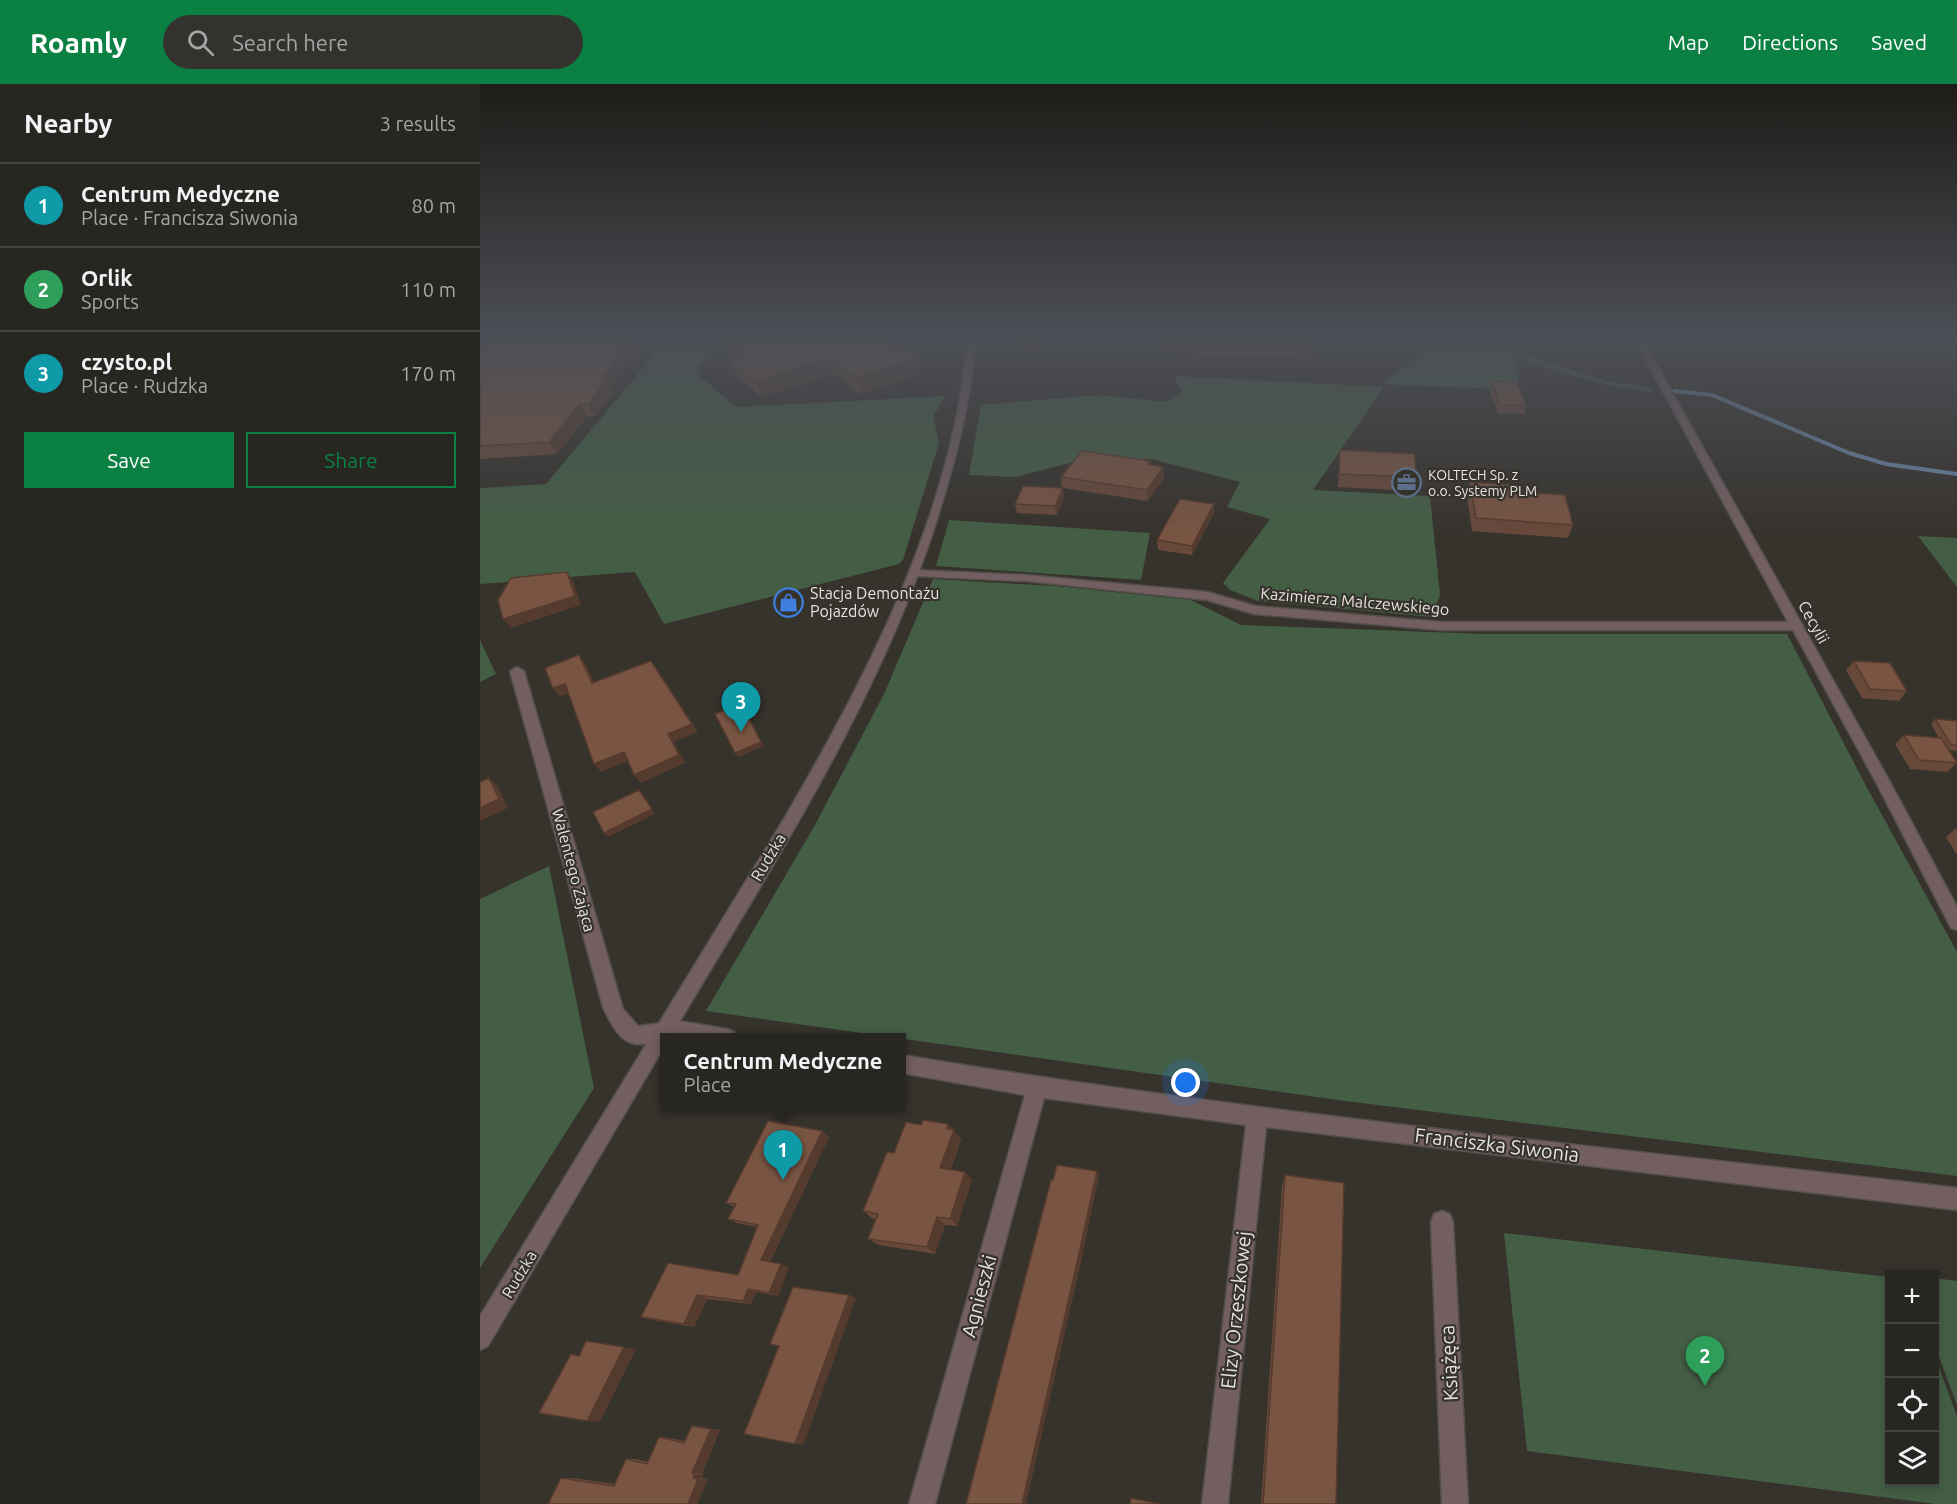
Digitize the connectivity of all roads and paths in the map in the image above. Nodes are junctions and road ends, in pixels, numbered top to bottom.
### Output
1 (964, 406) edge
2 (1675, 406) edge
3 (914, 573) junction
4 (1796, 626) junction
5 (517, 671) dead end
6 (1957, 923) edge
7 (660, 1033) edge
8 (662, 1033) joint
9 (697, 1033) edge
10 (660, 1036) edge
11 (906, 1065) edge
12 (1037, 1087) junction
13 (1257, 1116) junction
14 (1957, 1199) edge
15 (1442, 1222) dead end
16 (480, 1338) edge
17 (921, 1504) edge
18 (1215, 1504) edge
19 (1455, 1504) edge

1 - 3 street, Rudzka
2 - 4 street, Cecylii
3 - 4 street, Kazimierza Malczewskiego
3 - 8 street, Rudzka
4 - 6 street, Cecylii
5 - 7 street, Walentego Zająca
8 - 9 street
10 - 16 street, Rudzka
11 - 12 street, Franciszka Siwonia
12 - 13 street, Franciszka Siwonia
12 - 17 street, Agnieszki
13 - 14 street, Franciszka Siwonia
13 - 18 street, Elizy Orzeszkowej
15 - 19 street, Książęca

